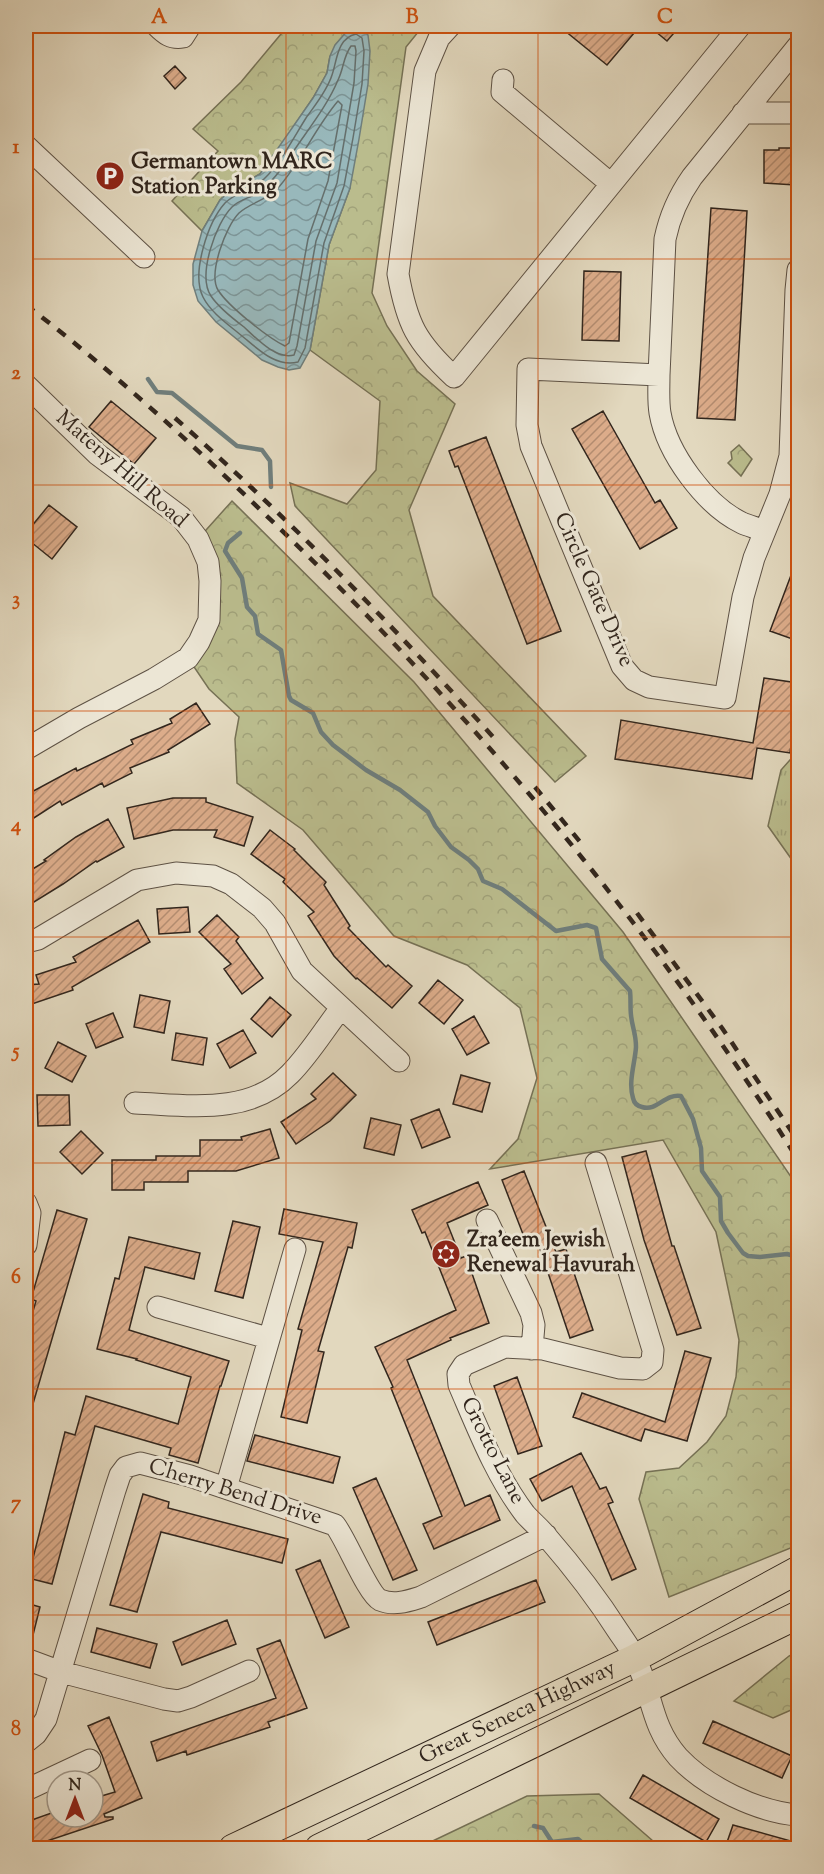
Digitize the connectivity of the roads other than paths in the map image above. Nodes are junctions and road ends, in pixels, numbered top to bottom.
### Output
1 (157, 26) edge
2 (190, 26) edge
3 (450, 26) edge
4 (740, 26) edge
5 (798, 46) edge
6 (503, 80) dead end
7 (743, 113) junction
8 (798, 113) edge
9 (26, 146) edge
10 (611, 183) junction
11 (144, 257) dead end
12 (798, 270) edge
13 (659, 375) junction
14 (26, 385) edge
15 (764, 531) junction
16 (26, 749) edge
17 (26, 942) edge
18 (341, 1008) junction
19 (399, 1061) dead end
20 (135, 1103) dead end
21 (596, 1163) dead end
22 (26, 1203) edge
23 (487, 1220) dead end
24 (26, 1245) edge
25 (295, 1249) dead end
26 (158, 1307) dead end
27 (268, 1338) junction
28 (532, 1349) junction
29 (226, 1488) junction
30 (546, 1534) junction
31 (798, 1570) edge
32 (798, 1615) edge
33 (635, 1658) junction
34 (26, 1659) edge
35 (249, 1671) dead end
36 (62, 1672) junction
37 (647, 1690) junction
38 (26, 1742) edge
39 (90, 1760) dead end
40 (26, 1791) edge
41 (798, 1815) edge
42 (233, 1848) edge
43 (319, 1848) edge

1 - 2 street
3 - 10 street
4 - 10 street
5 - 7 street
6 - 10 street
7 - 8 street
7 - 13 street
9 - 11 street
12 - 15 street, Circle Gate Drive
13 - 15 street
13 - 15 street, Circle Gate Drive
14 - 16 street, Mateny Hill Road
17 - 18 street
18 - 19 street
18 - 20 street
21 - 28 street, Grotto Lane
22 - 24 street
23 - 28 street
25 - 27 street
26 - 27 street
27 - 29 street
28 - 30 street, Grotto Lane
29 - 30 street, Cherry Bend Drive
29 - 36 street, Cherry Bend Drive
30 - 33 street, Grotto Lane
31 - 33 main road, Great Seneca Highway
32 - 37 main road, Great Seneca Highway
33 - 37 street, Grotto Lane
33 - 42 main road, Great Seneca Highway
34 - 36 street
35 - 36 street
36 - 38 street, Cherry Bend Drive
37 - 41 street, Grotto Lane
37 - 43 main road, Great Seneca Highway
39 - 40 street

